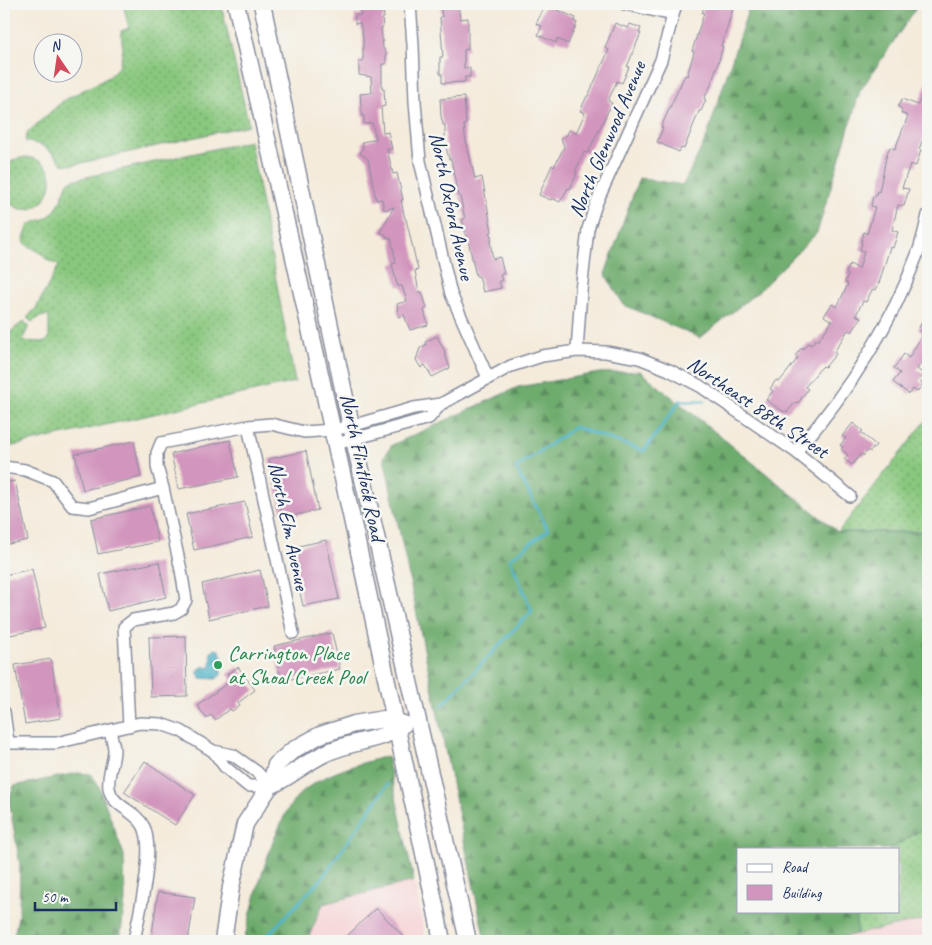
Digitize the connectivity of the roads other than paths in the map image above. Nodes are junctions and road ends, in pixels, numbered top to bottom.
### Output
1 (236, 4) edge
2 (262, 4) edge
3 (410, 4) edge
4 (625, 4) edge
5 (675, 9) edge
6 (928, 215) edge
7 (577, 351) junction
8 (488, 378) junction
9 (248, 426) junction
10 (353, 433) junction
11 (335, 437) junction
12 (796, 452) junction
13 (4, 467) edge
14 (163, 488) junction
15 (850, 496) dead end
16 (293, 633) dead end
17 (4, 712) edge
18 (419, 721) junction
19 (396, 725) junction
20 (129, 726) junction
21 (110, 731) junction
22 (6, 743) edge
23 (213, 751) junction
24 (270, 786) junction
25 (134, 941) edge
26 (223, 941) edge
27 (442, 941) edge
28 (468, 941) edge

1 - 11 main road, North Flintlock Road
2 - 10 main road, North Flintlock Road
3 - 8 street, North Oxford Avenue
4 - 5 street
5 - 7 street, North Glenwood Avenue
6 - 12 street
7 - 8 street, Northeast 88th Street
7 - 12 street, Northeast 88th Street
8 - 10 street, Northeast 88th Street
9 - 11 street, Northeast 88th Street
9 - 14 street, Northeast 88th Street
9 - 16 street, North Elm Avenue
10 - 11 street, Northeast 88th Street
10 - 18 main road, North Flintlock Road
11 - 19 main road, North Flintlock Road
12 - 15 street, Northeast 88th Street
13 - 14 street
14 - 20 street
17 - 22 street
18 - 19 main road
18 - 28 main road, North Flintlock Road
19 - 24 main road
19 - 27 main road, North Flintlock Road
20 - 21 street
20 - 23 street
21 - 22 street
21 - 25 street
23 - 24 street
23 - 24 street
24 - 26 main road

